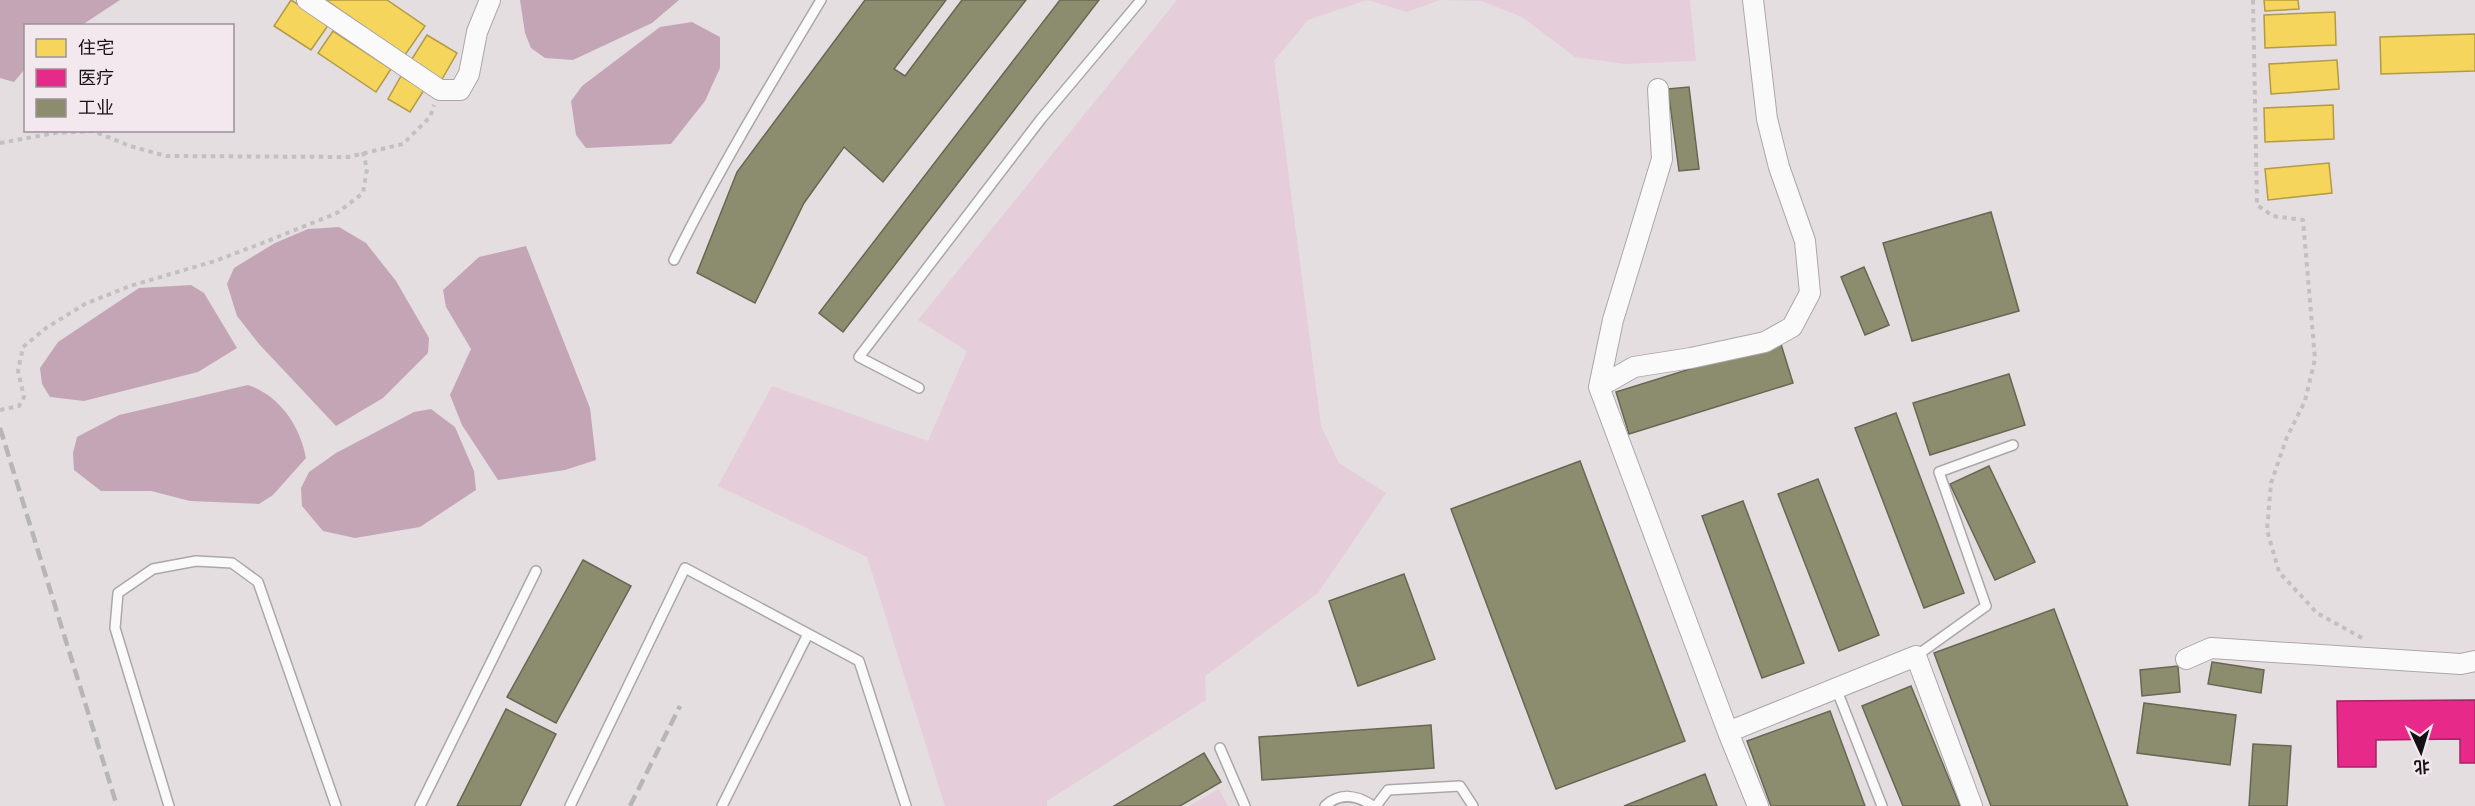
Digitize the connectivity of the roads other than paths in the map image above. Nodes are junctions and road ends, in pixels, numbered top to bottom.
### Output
1 (307, 0) edge
2 (490, 0) edge
3 (821, 0) edge
4 (1141, 0) edge
5 (1753, 0) edge
6 (1658, 89) dead end
7 (674, 260) dead end
8 (1599, 387) junction
9 (919, 388) dead end
10 (2013, 445) dead end
11 (536, 571) dead end
12 (808, 634) junction
13 (1916, 656) junction
14 (2186, 658) dead end
15 (2475, 661) edge
16 (1836, 688) junction
17 (1728, 732) junction
18 (1220, 748) dead end
19 (169, 806) edge
20 (336, 806) edge
21 (420, 806) edge
22 (570, 806) edge
23 (722, 806) edge
24 (906, 806) edge
25 (1245, 806) edge
26 (1325, 806) edge
27 (1375, 806) edge
28 (1473, 806) edge
29 (1758, 806) edge
30 (1882, 806) edge
31 (1972, 806) edge

1 - 2 street
3 - 7 lane
4 - 9 lane
5 - 8 street
6 - 8 street
8 - 17 street
10 - 13 lane
11 - 21 lane
12 - 22 lane
12 - 23 lane
12 - 24 lane
13 - 16 street
13 - 31 street
14 - 15 street
16 - 17 street
16 - 30 lane
17 - 29 street
18 - 25 lane
19 - 20 lane
26 - 27 lane
27 - 28 lane

